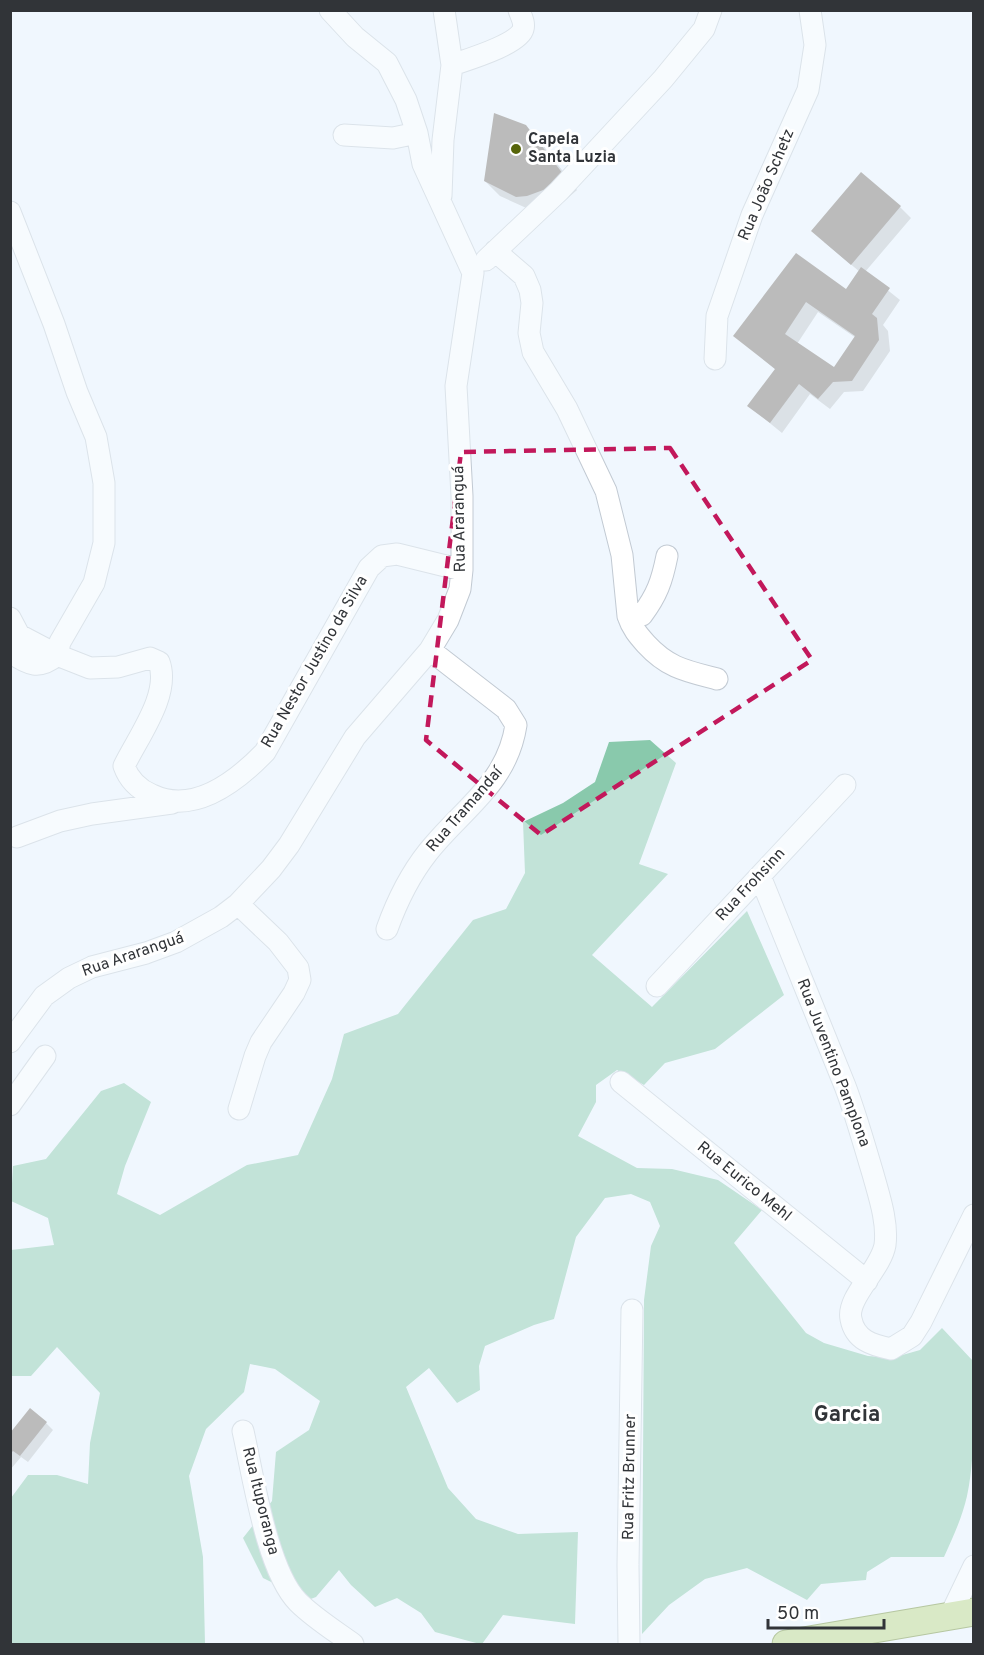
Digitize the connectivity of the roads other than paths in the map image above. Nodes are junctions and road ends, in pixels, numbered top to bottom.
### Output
1 (330, 10) edge
2 (444, 10) edge
3 (519, 10) edge
4 (711, 10) edge
5 (810, 10) edge
6 (452, 65) junction
7 (417, 133) junction
8 (344, 135) dead end
9 (441, 203) junction
10 (10, 213) edge
11 (495, 251) junction
12 (473, 273) junction
13 (715, 359) dead end
14 (667, 556) dead end
15 (462, 570) junction
16 (628, 616) junction
17 (10, 618) edge
18 (430, 650) junction
19 (10, 652) edge
20 (57, 655) junction
21 (717, 679) dead end
22 (845, 784) dead end
23 (181, 802) junction
24 (17, 837) dead end
25 (759, 876) junction
26 (238, 904) junction
27 (387, 929) dead end
28 (657, 986) dead end
29 (10, 1042) edge
30 (45, 1056) dead end
31 (621, 1082) dead end
32 (10, 1105) edge
33 (238, 1109) dead end
34 (974, 1215) edge
35 (867, 1281) junction
36 (632, 1310) dead end
37 (243, 1431) dead end
38 (974, 1566) edge
39 (962, 1613) edge
40 (353, 1644) edge
41 (629, 1644) edge
42 (786, 1644) edge

1 - 7 street
2 - 6 street
3 - 6 street
4 - 11 street
5 - 13 street, Rua João Schetz
6 - 9 street
7 - 8 street
7 - 9 street
9 - 12 street
10 - 20 street
11 - 12 street
11 - 16 street
12 - 15 street, Rua Araranguá
14 - 16 street
15 - 18 street, Rua Araranguá
15 - 23 street, Rua Nestor Justino da Silva
16 - 21 street
17 - 20 street
18 - 26 street, Rua Araranguá
18 - 27 street, Rua Tramandaí
19 - 20 street
20 - 23 street, Rua Nestor Justino da Silva
22 - 25 street, Rua Frohsinn
23 - 24 street
25 - 28 street, Rua Frohsinn
25 - 35 street, Rua Juventino Pamplona
26 - 29 street, Rua Araranguá
26 - 33 street
30 - 32 street
31 - 35 street, Rua Eurico Mehl
34 - 35 street, Rua Juventino Pamplona
36 - 41 street, Rua Fritz Brunner
37 - 40 street, Rua Ituporanga
38 - 39 street
39 - 42 main road

